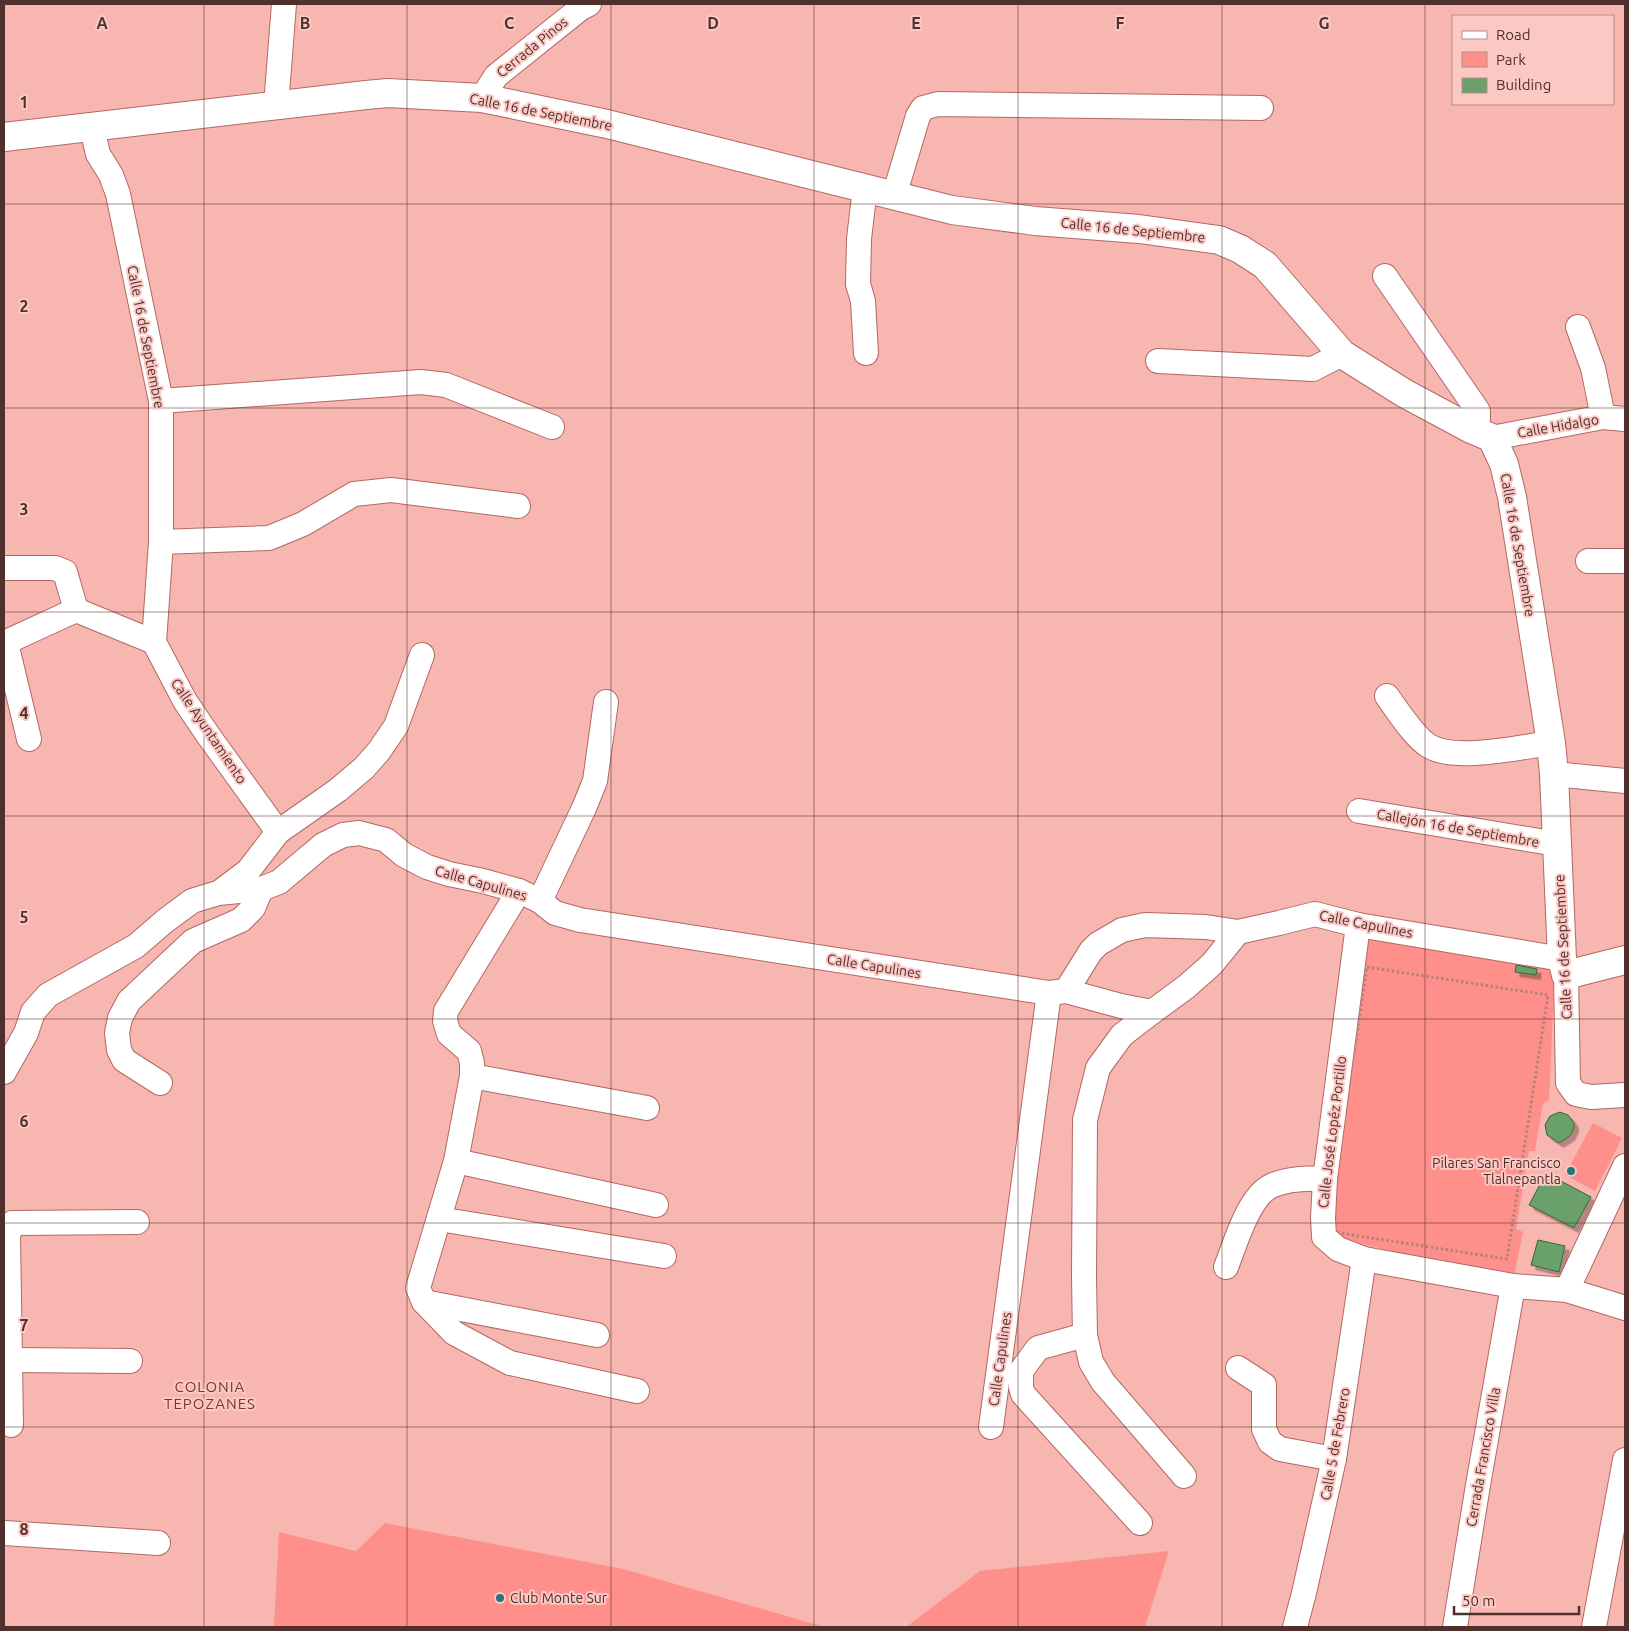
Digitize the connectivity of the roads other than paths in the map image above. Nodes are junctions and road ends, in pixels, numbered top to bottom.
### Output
1 (284, 4) edge
2 (589, 4) edge
3 (482, 98) junction
4 (276, 106) junction
5 (1261, 108) dead end
6 (92, 128) junction
7 (4, 137) edge
8 (865, 188) junction
9 (894, 196) junction
10 (1385, 276) dead end
11 (1578, 328) dead end
12 (866, 353) dead end
13 (1342, 354) junction
14 (1158, 360) dead end
15 (161, 401) junction
16 (1614, 418) edge
17 (552, 427) dead end
18 (1481, 434) junction
19 (518, 506) dead end
20 (161, 542) junction
21 (1588, 561) dead end
22 (1625, 561) edge
23 (4, 568) edge
24 (76, 610) junction
25 (154, 642) junction
26 (5, 643) edge
27 (422, 655) dead end
28 (1386, 696) dead end
29 (606, 702) dead end
30 (29, 739) dead end
31 (1551, 743) junction
32 (1554, 774) junction
33 (1625, 781) edge
34 (1359, 811) dead end
35 (278, 832) junction
36 (1558, 844) junction
37 (261, 889) junction
38 (519, 891) junction
39 (218, 893) junction
40 (540, 902) junction
41 (1358, 924) junction
42 (1238, 932) junction
43 (1625, 960) edge
44 (1564, 967) junction
45 (1057, 992) junction
46 (1152, 1012) junction
47 (4, 1072) edge
48 (472, 1076) junction
49 (160, 1083) dead end
50 (1625, 1095) edge
51 (647, 1108) dead end
52 (456, 1161) junction
53 (1625, 1166) edge
54 (1325, 1179) junction
55 (656, 1205) dead end
56 (439, 1219) junction
57 (137, 1222) dead end
58 (664, 1256) dead end
59 (1364, 1259) junction
60 (1226, 1267) dead end
61 (1513, 1286) junction
62 (1567, 1290) junction
63 (424, 1302) junction
64 (1625, 1308) edge
65 (7, 1321) edge
66 (598, 1335) dead end
67 (1085, 1335) junction
68 (11, 1360) junction
69 (130, 1361) dead end
70 (1238, 1368) dead end
71 (637, 1391) dead end
72 (11, 1425) dead end
73 (991, 1427) dead end
74 (1334, 1459) junction
75 (1625, 1460) edge
76 (1184, 1476) dead end
77 (1622, 1495) edge
78 (1140, 1522) dead end
79 (4, 1533) edge
80 (158, 1543) dead end
81 (1294, 1627) edge
82 (1455, 1627) edge
83 (1594, 1627) edge

1 - 4 street
2 - 3 street, Cerrada Pinos
3 - 4 main road, Calle 16 de Septiembre
3 - 8 main road, Calle 16 de Septiembre
4 - 6 main road, Calle 16 de Septiembre
5 - 9 street
6 - 7 main road, Calle 16 de Septiembre
6 - 15 street, Calle 16 de Septiembre
8 - 9 main road, Calle 16 de Septiembre
8 - 12 street
9 - 13 main road, Calle 16 de Septiembre
10 - 18 street
11 - 16 street
13 - 14 street
13 - 18 main road, Calle 16 de Septiembre
15 - 17 street
15 - 20 street, Calle 16 de Septiembre
16 - 18 street, Calle Hidalgo
18 - 31 main road, Calle 16 de Septiembre
19 - 20 street
20 - 25 street, Calle 16 de Septiembre
21 - 22 street
23 - 24 street
24 - 25 street
24 - 26 street
25 - 35 street, Calle Ayuntamiento
26 - 30 street
27 - 35 street
28 - 31 street
29 - 40 street
31 - 32 main road, Calle 16 de Septiembre
32 - 33 street
32 - 36 main road, Calle 16 de Septiembre
34 - 36 street, Callejón 16 de Septiembre
35 - 39 street
36 - 44 main road, Calle 16 de Septiembre
37 - 38 street, Calle Capulines
37 - 39 street, Calle Capulines
37 - 49 street
38 - 40 street, Calle Capulines
38 - 48 street
39 - 47 street, Calle Capulines
40 - 45 street, Calle Capulines
41 - 42 street, Calle Capulines
41 - 44 street, Calle Capulines
41 - 54 street, Calle José Lopéz Portillo
42 - 45 street, Calle Capulines
42 - 46 street
43 - 44 main road
44 - 50 street, Calle 16 de Septiembre
45 - 46 street
45 - 73 street, Calle Capulines
46 - 67 street
48 - 51 street
48 - 52 street
52 - 55 street
52 - 56 street
53 - 62 street
54 - 59 street, Calle José Lopéz Portillo
54 - 60 street
56 - 58 street
56 - 63 street
57 - 65 street
59 - 61 street, Calle José Lopéz Portillo
59 - 74 street, Calle 5 de Febrero
61 - 62 street, Calle José Lopéz Portillo
61 - 82 street, Cerrada Francisco Villa
62 - 64 street, Calle José Lopéz Portillo
63 - 66 street
63 - 71 street
65 - 68 street
67 - 76 street
67 - 78 street
68 - 69 street
68 - 72 street
70 - 74 street
74 - 81 street, Calle 5 de Febrero
75 - 77 street
77 - 83 street
79 - 80 street

